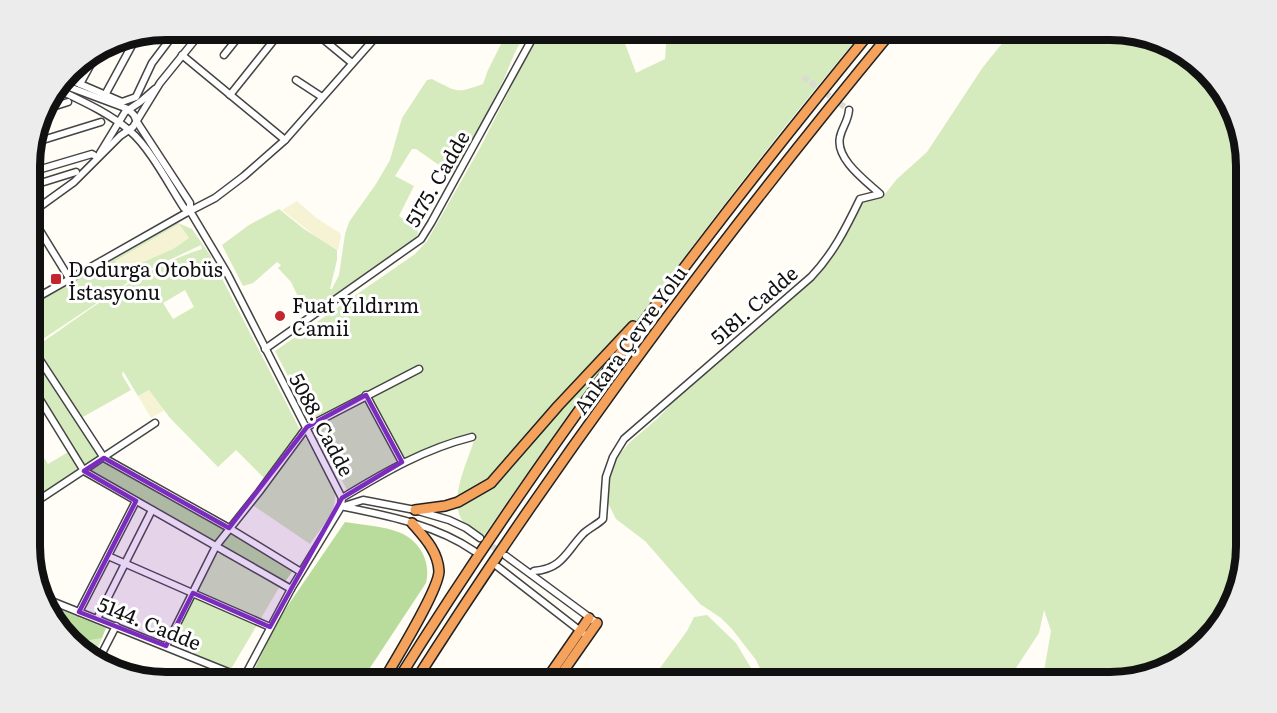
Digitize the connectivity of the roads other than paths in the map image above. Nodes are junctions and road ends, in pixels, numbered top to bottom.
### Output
1 (864, 40) edge
2 (885, 40) edge
3 (169, 41) edge
4 (193, 41) edge
5 (235, 41) edge
6 (273, 41) edge
7 (325, 41) edge
8 (372, 41) edge
9 (531, 41) edge
10 (132, 46) edge
11 (182, 55) junction
12 (224, 55) dead end
13 (352, 63) junction
14 (89, 68) edge
15 (296, 80) dead end
16 (74, 82) edge
17 (160, 83) junction
18 (80, 84) junction
19 (69, 87) edge
20 (65, 93) edge
21 (105, 95) junction
22 (230, 95) junction
23 (322, 97) junction
24 (68, 102) dead end
25 (56, 106) edge
26 (128, 109) junction
27 (849, 110) dead end
28 (101, 122) dead end
29 (119, 122) junction
30 (136, 122) junction
31 (129, 129) junction
32 (44, 140) edge
33 (285, 140) junction
34 (95, 160) junction
35 (40, 169) edge
36 (76, 172) dead end
37 (40, 183) edge
38 (40, 208) edge
39 (190, 211) junction
40 (40, 230) edge
41 (69, 278) junction
42 (664, 294) junction
43 (40, 296) edge
44 (265, 349) junction
45 (40, 365) edge
46 (419, 369) dead end
47 (366, 395) junction
48 (40, 400) edge
49 (155, 423) dead end
50 (307, 427) junction
51 (472, 437) dead end
52 (104, 458) junction
53 (402, 462) junction
54 (84, 471) junction
55 (342, 498) junction
56 (40, 499) edge
57 (136, 501) junction
58 (341, 507) junction
59 (152, 510) junction
60 (415, 510) junction
61 (412, 523) junction
62 (229, 528) junction
63 (480, 538) tunnel mouth
64 (216, 546) junction
65 (474, 551) dead end
66 (108, 556) junction
67 (506, 556) tunnel mouth
68 (125, 564) junction
69 (498, 567) dead end
70 (301, 572) junction
71 (531, 574) junction
72 (291, 590) junction
73 (193, 593) junction
74 (54, 602) edge
75 (79, 612) junction
76 (97, 619) junction
77 (593, 620) junction
78 (116, 626) junction
79 (270, 627) junction
80 (580, 630) junction
81 (588, 636) junction
82 (439, 645) junction
83 (166, 646) junction
84 (102, 654) edge
85 (222, 672) edge
86 (247, 672) edge
87 (388, 672) edge
88 (403, 672) edge
89 (421, 672) edge
90 (425, 672) edge
91 (551, 672) edge
92 (563, 672) edge

1 - 42 highway, Ankara Çevre Yolu
2 - 82 highway, Ankara Çevre Yolu
3 - 21 street
4 - 11 street
5 - 12 street
6 - 22 street
7 - 13 street
8 - 13 street
9 - 44 street, 5175. Cadde
10 - 21 street
11 - 17 street
11 - 22 street
13 - 23 street
14 - 18 street
15 - 23 street
16 - 18 street
17 - 26 street
17 - 30 street
18 - 21 street
19 - 26 street
20 - 29 street
22 - 33 street
23 - 33 street
24 - 25 street
26 - 29 street
26 - 30 street
27 - 71 street, 5181. Cadde
28 - 32 street
29 - 31 street
29 - 34 street
30 - 31 street
30 - 39 street
31 - 34 street
31 - 39 street
33 - 39 street
34 - 35 street
34 - 38 street
36 - 37 street
39 - 41 street
39 - 44 street, 5088. Cadde
40 - 41 street
41 - 43 street
42 - 60 highway
42 - 88 highway, Ankara Çevre Yolu
44 - 50 street, 5088. Cadde
45 - 52 street
46 - 47 street
47 - 50 street
47 - 53 street
48 - 54 street
49 - 52 street
50 - 55 street, 5088. Cadde
50 - 62 street
51 - 53 street
52 - 54 street
52 - 62 street
53 - 55 street
54 - 56 street
54 - 57 street
55 - 58 street, 5088. Cadde
57 - 59 street
57 - 66 street
58 - 60 street
58 - 61 street
58 - 70 street, 5088. Cadde
59 - 64 street
59 - 68 street
60 - 63 street
61 - 65 street
61 - 87 highway
62 - 64 street
62 - 70 street
64 - 72 street
64 - 73 street
66 - 68 street
66 - 75 street
67 - 71 street
68 - 73 street
68 - 76 street
69 - 80 street
70 - 72 street, 5088. Cadde
71 - 77 street
72 - 79 street, 5088. Cadde
73 - 79 street
73 - 83 street
74 - 75 street, 5144. Cadde
75 - 76 street, 5144. Cadde
76 - 78 street, 5144. Cadde
77 - 80 highway
77 - 81 highway
78 - 83 street, 5144. Cadde
78 - 84 street
79 - 86 street, 5088. Cadde
80 - 81 street
80 - 91 highway
81 - 92 highway
82 - 89 highway, Ankara Çevre Yolu
82 - 90 highway
83 - 85 street, 5144. Cadde

